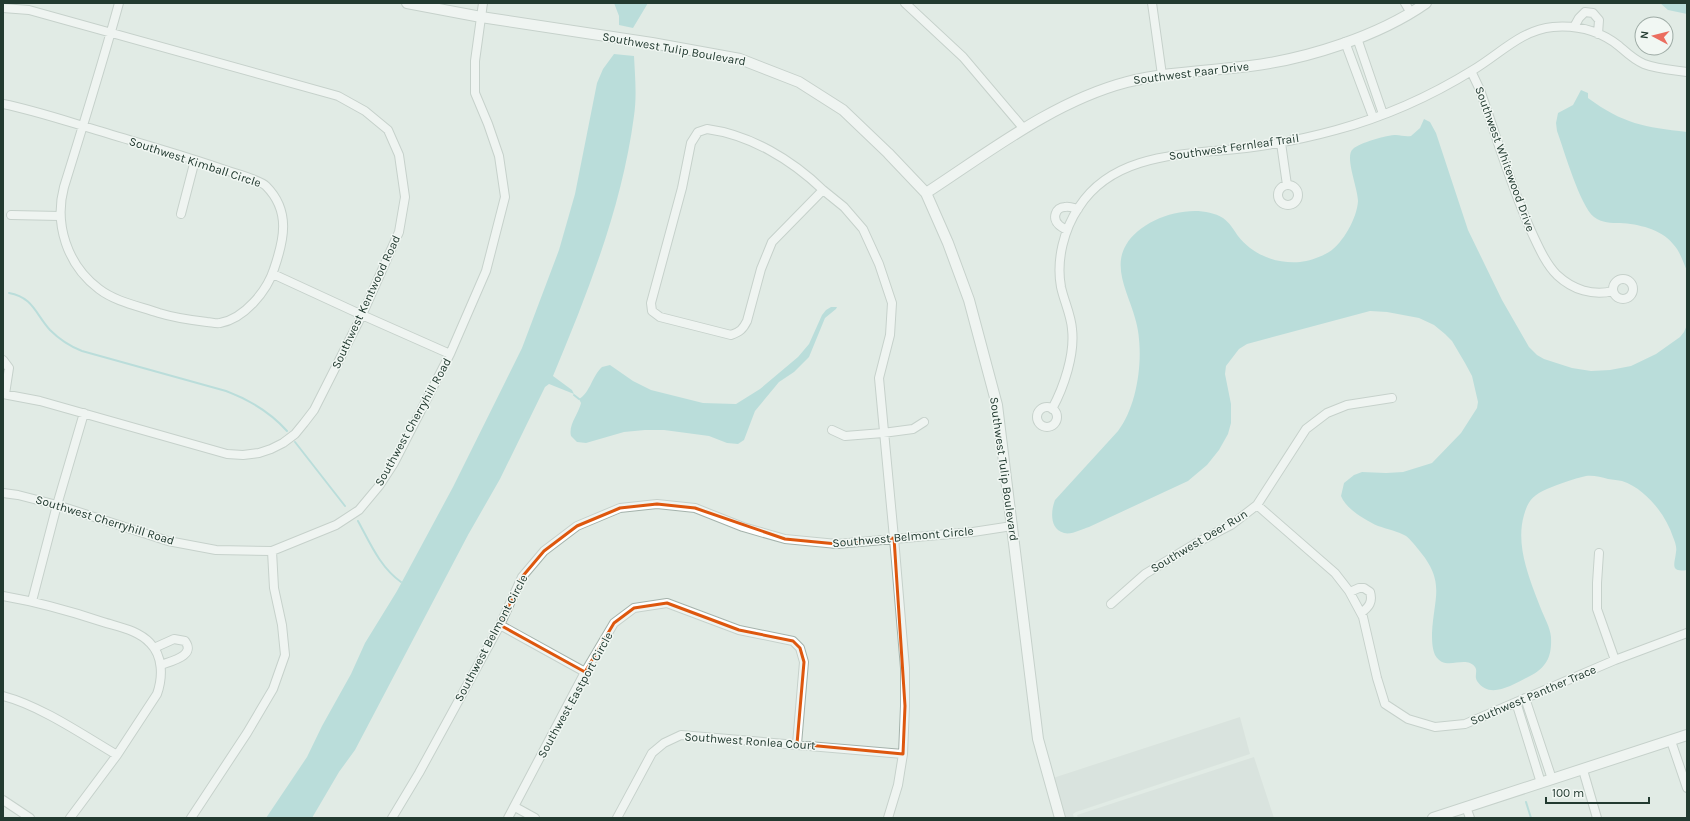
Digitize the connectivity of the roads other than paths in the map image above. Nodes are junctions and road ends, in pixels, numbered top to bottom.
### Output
1 (119, 3) edge
2 (407, 3) edge
3 (483, 3) edge
4 (905, 3) edge
5 (1152, 3) edge
6 (1405, 3) edge
7 (1426, 3) edge
8 (3, 8) edge
9 (1411, 13) junction
10 (481, 17) junction
11 (1574, 27) junction
12 (111, 32) junction
13 (1598, 34) junction
14 (1357, 38) junction
15 (1345, 42) junction
16 (1471, 71) junction
17 (1687, 72) edge
18 (1162, 75) junction
19 (3, 104) edge
20 (1383, 114) junction
21 (1373, 117) junction
22 (82, 126) junction
23 (1024, 129) junction
24 (1281, 143) junction
25 (195, 160) junction
26 (1287, 185) dead end
27 (823, 190) junction
28 (926, 193) junction
29 (1078, 208) junction
30 (181, 214) dead end
31 (11, 215) dead end
32 (60, 216) junction
33 (1067, 230) junction
34 (273, 274) junction
35 (1613, 291) dead end
36 (362, 315) junction
37 (450, 354) junction
38 (3, 360) edge
39 (4, 394) edge
40 (1392, 398) dead end
41 (1052, 409) dead end
42 (84, 412) junction
43 (924, 422) dead end
44 (832, 430) dead end
45 (883, 433) junction
46 (3, 493) edge
47 (57, 505) junction
48 (1257, 505) junction
49 (1012, 526) junction
50 (894, 538) junction
51 (272, 551) junction
52 (1599, 553) dead end
53 (1350, 592) junction
54 (3, 596) edge
55 (32, 601) junction
56 (1111, 604) dead end
57 (1361, 613) junction
58 (500, 625) junction
59 (1687, 634) edge
60 (154, 648) junction
61 (1615, 660) junction
62 (161, 665) junction
63 (585, 672) junction
64 (3, 696) edge
65 (1525, 698) junction
66 (1516, 702) junction
67 (1536, 733) junction
68 (1527, 736) junction
69 (1687, 736) edge
70 (1671, 741) junction
71 (796, 744) junction
72 (903, 754) junction
73 (117, 756) junction
74 (1583, 770) junction
75 (1552, 779) junction
76 (1541, 783) junction
77 (1687, 788) edge
78 (3, 800) edge
79 (515, 807) junction
80 (1466, 807) junction
81 (30, 818) edge
82 (70, 818) edge
83 (191, 818) edge
84 (392, 818) edge
85 (508, 818) edge
86 (535, 818) edge
87 (617, 818) edge
88 (888, 818) edge
89 (1060, 818) edge
90 (1433, 818) edge
91 (1470, 818) edge
92 (1597, 818) edge

1 - 12 street, Southwest Kimball Circle
2 - 10 street, Southwest Tulip Boulevard
3 - 10 street, Southwest Cherryhill Road
4 - 23 street
5 - 18 street
6 - 9 street
7 - 9 street, Southwest Paar Drive
8 - 12 street, Southwest Kentwood Road
9 - 14 street, Southwest Paar Drive
10 - 28 street, Southwest Tulip Boulevard
10 - 37 street, Southwest Cherryhill Road
11 - 13 street, Southwest Fernleaf Trail
11 - 13 street
11 - 16 street, Southwest Fernleaf Trail
12 - 22 street, Southwest Kimball Circle
12 - 36 street, Southwest Kentwood Road
13 - 17 street, Southwest Fernleaf Trail
14 - 15 street, Southwest Paar Drive
14 - 20 street
15 - 18 street, Southwest Paar Drive
15 - 21 street
16 - 20 street, Southwest Fernleaf Trail
16 - 35 street, Southwest Whitewood Drive
18 - 23 street, Southwest Paar Drive
19 - 22 street
20 - 21 street, Southwest Fernleaf Trail
21 - 24 street, Southwest Fernleaf Trail
22 - 25 street, Southwest Kimball Circle
22 - 32 street, Southwest Kimball Circle
23 - 28 street, Southwest Paar Drive
24 - 26 street
24 - 29 street, Southwest Fernleaf Trail
25 - 30 street
25 - 34 street, Southwest Kimball Circle
27 - 27 street
27 - 45 street
28 - 49 street, Southwest Tulip Boulevard
29 - 33 street, Southwest Fernleaf Trail
29 - 33 street
31 - 32 street
32 - 34 street, Southwest Kimball Circle
33 - 41 street, Southwest Fernleaf Trail
34 - 36 street
36 - 37 street
36 - 42 street, Southwest Kentwood Road
37 - 51 street, Southwest Cherryhill Road
38 - 39 street
39 - 42 street, Southwest Kentwood Road
40 - 48 street, Southwest Deer Run
42 - 47 street
43 - 45 street
44 - 45 street
45 - 50 street
46 - 47 street, Southwest Cherryhill Road
47 - 51 street, Southwest Cherryhill Road
47 - 55 street
48 - 53 street, Southwest Panther Trace
48 - 56 street, Southwest Deer Run
49 - 50 street, Southwest Belmont Circle
49 - 89 street, Southwest Tulip Boulevard
50 - 58 street, Southwest Belmont Circle
50 - 72 street
51 - 83 street
52 - 61 street
53 - 57 street, Southwest Panther Trace
53 - 57 street
54 - 55 street
55 - 60 street
57 - 66 street, Southwest Panther Trace
58 - 63 street
58 - 84 street, Southwest Belmont Circle
59 - 61 street, Southwest Panther Trace
60 - 62 street
60 - 62 street
61 - 65 street, Southwest Panther Trace
62 - 73 street
63 - 71 street, Southwest Eastport Circle
63 - 79 street, Southwest Eastport Circle
64 - 73 street
65 - 66 street, Southwest Panther Trace
65 - 67 street
66 - 68 street
67 - 68 street
67 - 75 street
68 - 76 street
69 - 70 street
70 - 74 street
70 - 77 street
71 - 72 street, Southwest Ronlea Court
71 - 87 street, Southwest Ronlea Court
72 - 88 street
73 - 82 street
74 - 75 street
74 - 92 street
75 - 76 street
76 - 80 street
78 - 81 street
79 - 85 street, Southwest Eastport Circle
79 - 86 street
80 - 90 street
80 - 91 street

